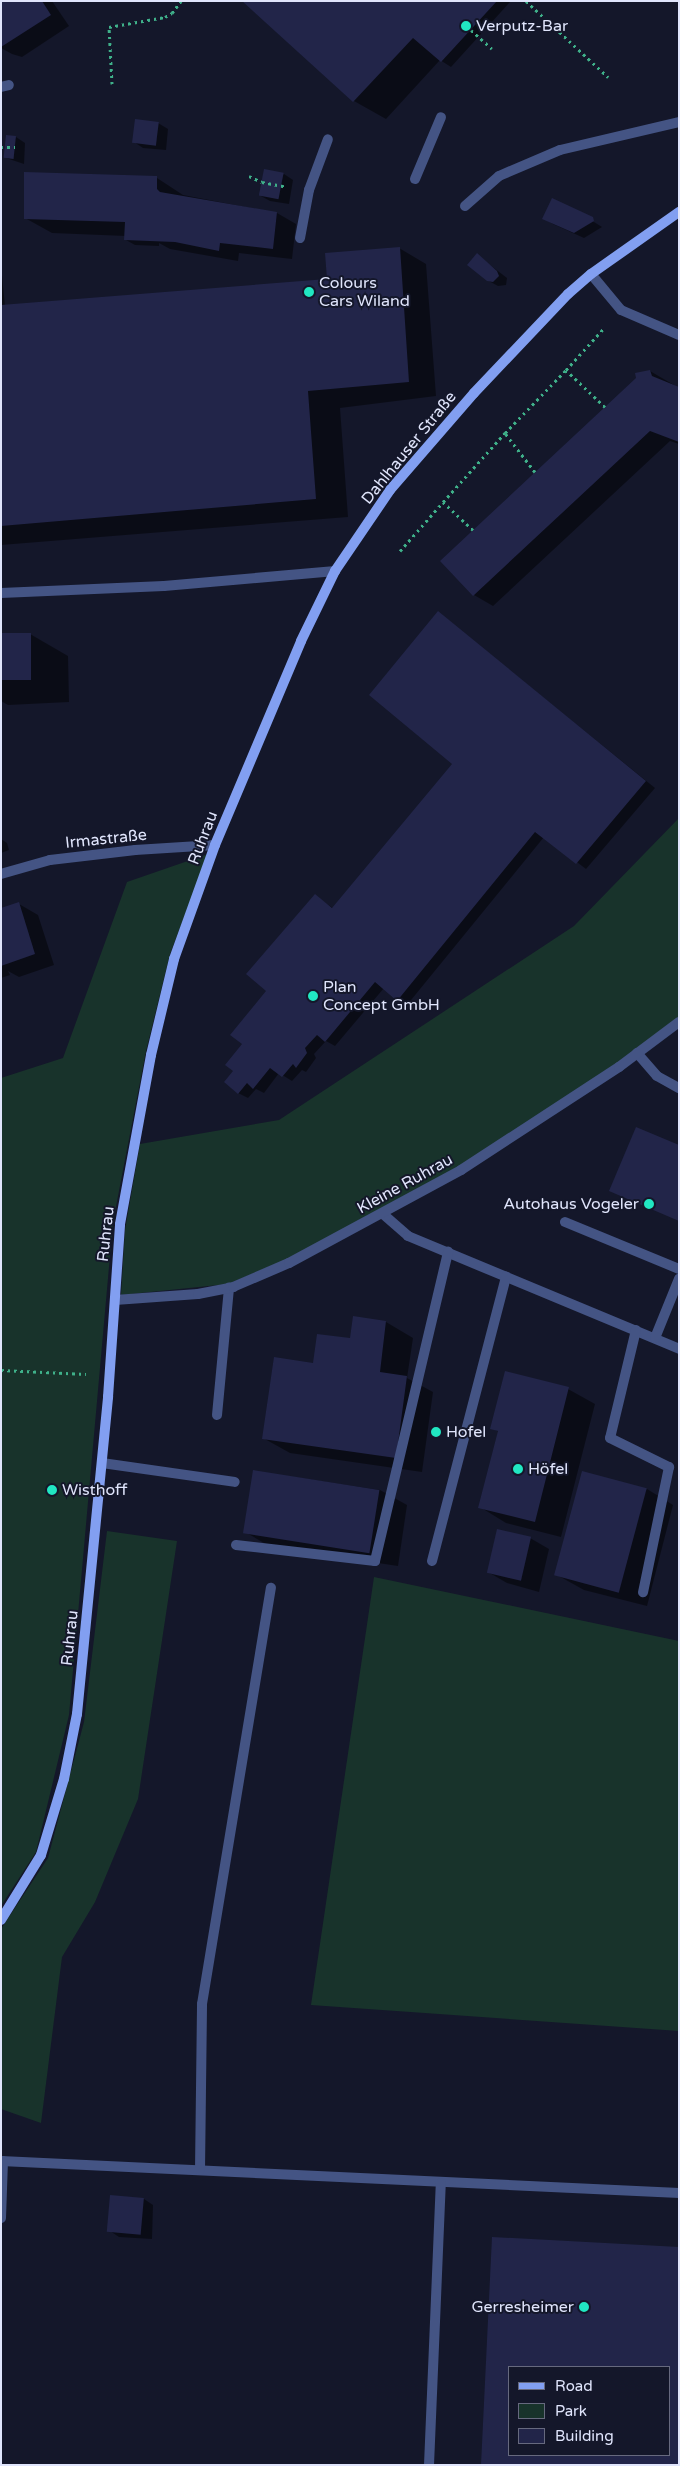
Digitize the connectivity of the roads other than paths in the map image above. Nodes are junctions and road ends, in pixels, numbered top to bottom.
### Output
1 (441, 117) dead end
2 (679, 122) edge
3 (328, 139) dead end
4 (415, 179) dead end
5 (465, 206) dead end
6 (679, 212) edge
7 (300, 238) dead end
8 (591, 274) junction
9 (679, 335) edge
10 (335, 571) junction
11 (1, 593) edge
12 (215, 845) junction
13 (1, 874) edge
14 (679, 1022) edge
15 (637, 1053) junction
16 (679, 1088) edge
17 (383, 1214) junction
18 (565, 1222) dead end
19 (448, 1252) junction
20 (679, 1269) edge
21 (506, 1276) junction
22 (679, 1279) edge
23 (229, 1288) junction
24 (115, 1300) junction
25 (636, 1330) junction
26 (656, 1338) junction
27 (679, 1348) edge
28 (217, 1415) dead end
29 (102, 1463) junction
30 (235, 1482) dead end
31 (236, 1545) dead end
32 (432, 1561) dead end
33 (271, 1588) dead end
34 (643, 1592) dead end
35 (1, 1920) edge
36 (2, 2161) edge
37 (200, 2170) junction
38 (441, 2183) junction
39 (679, 2194) edge
40 (1, 2218) edge
41 (428, 2465) edge

1 - 4 street
2 - 5 street
3 - 7 street
6 - 8 street, Dahlhauser Straße
8 - 9 street
8 - 10 street, Dahlhauser Straße
10 - 11 street
10 - 12 street, Ruhrau
12 - 13 street, Irmastraße
12 - 24 street, Ruhrau
14 - 15 street, Kleine Ruhrau
15 - 16 street
15 - 17 street, Kleine Ruhrau
17 - 19 street
17 - 23 street, Kleine Ruhrau
18 - 20 street
19 - 21 street
19 - 31 street
21 - 25 street
21 - 32 street
22 - 26 street
23 - 24 street, Kleine Ruhrau
23 - 28 street
24 - 29 street, Ruhrau
25 - 26 street
25 - 34 street
26 - 27 street
29 - 30 street
29 - 35 street, Ruhrau
33 - 37 street
36 - 37 street
36 - 40 street
37 - 38 street
38 - 39 street
38 - 41 street

